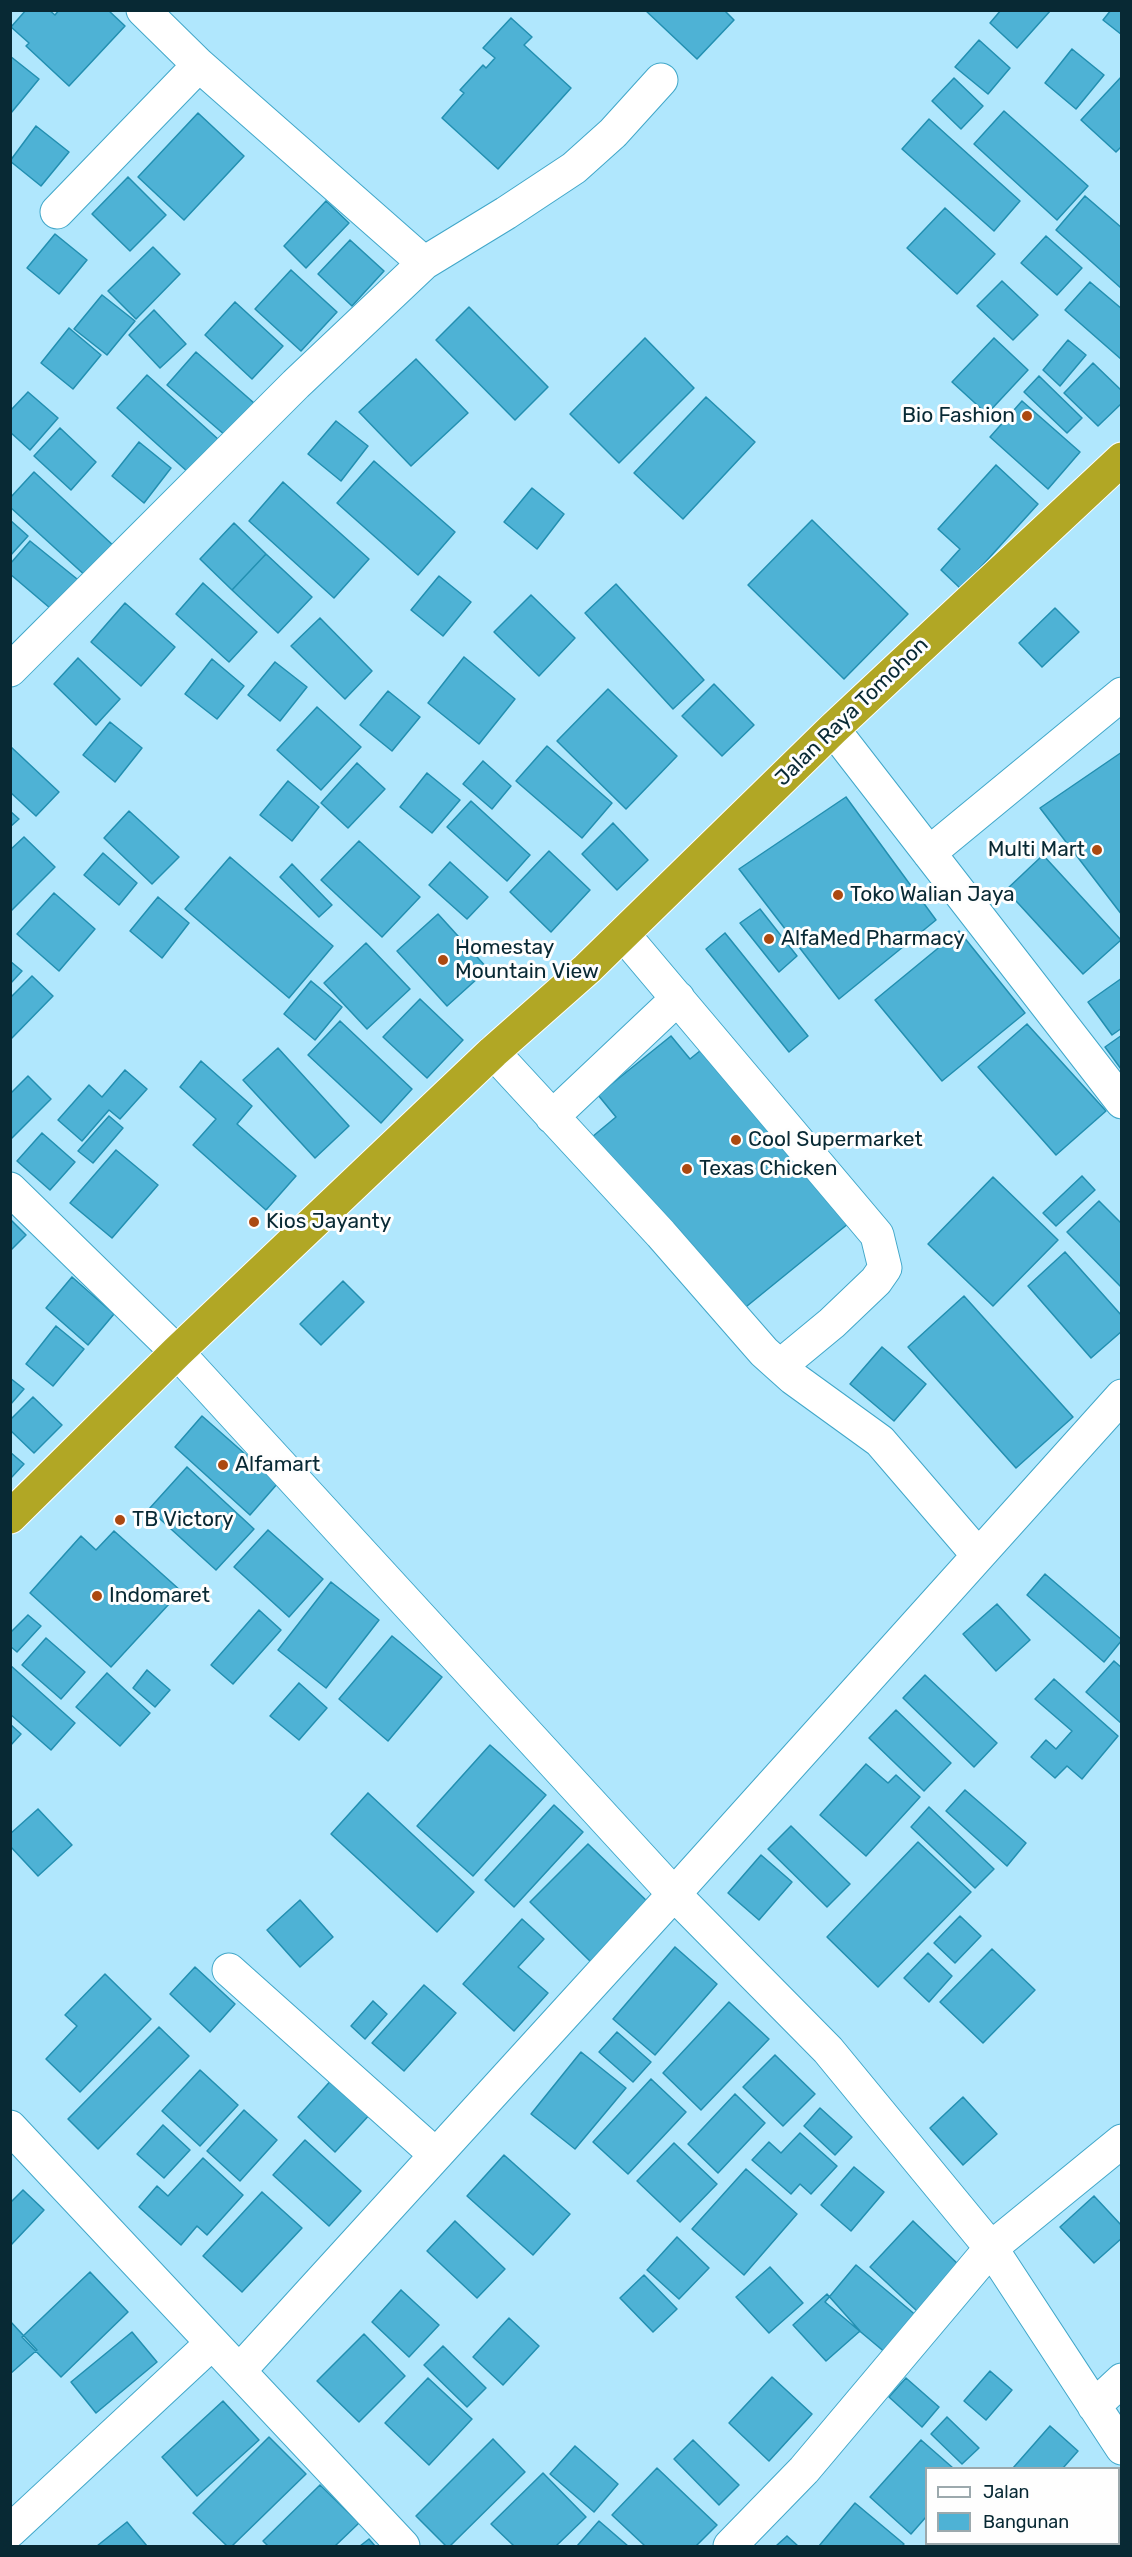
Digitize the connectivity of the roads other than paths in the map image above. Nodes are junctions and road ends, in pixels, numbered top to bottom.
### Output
1 (143, 10) edge
2 (198, 65) junction
3 (661, 80) dead end
4 (57, 212) dead end
5 (424, 263) junction
6 (1122, 459) edge
7 (10, 670) edge
8 (1122, 694) edge
9 (833, 729) junction
10 (929, 853) junction
11 (623, 934) junction
12 (678, 998) junction
13 (493, 1052) junction
14 (1122, 1102) edge
15 (552, 1117) junction
16 (10, 1189) edge
17 (177, 1352) junction
18 (780, 1366) junction
19 (1122, 1396) edge
20 (10, 1517) edge
21 (978, 1556) junction
22 (674, 1894) junction
23 (229, 1970) dead end
24 (10, 2127) edge
25 (1122, 2141) edge
26 (436, 2155) junction
27 (991, 2248) junction
28 (211, 2344) junction
29 (240, 2370) junction
30 (1122, 2380) edge
31 (1094, 2406) junction
32 (1122, 2448) edge
33 (10, 2531) edge
34 (403, 2547) edge
35 (730, 2547) edge

1 - 2 street
2 - 4 street
2 - 5 street
3 - 5 street
5 - 7 street
6 - 9 highway, Jalan Raya Tomohon
8 - 10 street
9 - 10 street
9 - 11 highway, Jalan Raya Tomohon
10 - 14 street
11 - 12 street
11 - 13 highway, Jalan Raya Tomohon
12 - 15 street
12 - 18 street
13 - 15 street
13 - 17 highway, Jalan Raya Tomohon
15 - 18 street
16 - 17 street
17 - 20 highway, Jalan Raya Tomohon
17 - 22 street
18 - 21 street
19 - 21 street
21 - 22 street
22 - 26 street
22 - 27 street
23 - 26 street
24 - 28 street
25 - 27 street
26 - 29 street
27 - 31 street
27 - 35 street
28 - 29 street
28 - 33 street
29 - 34 street
30 - 31 street
31 - 32 street

